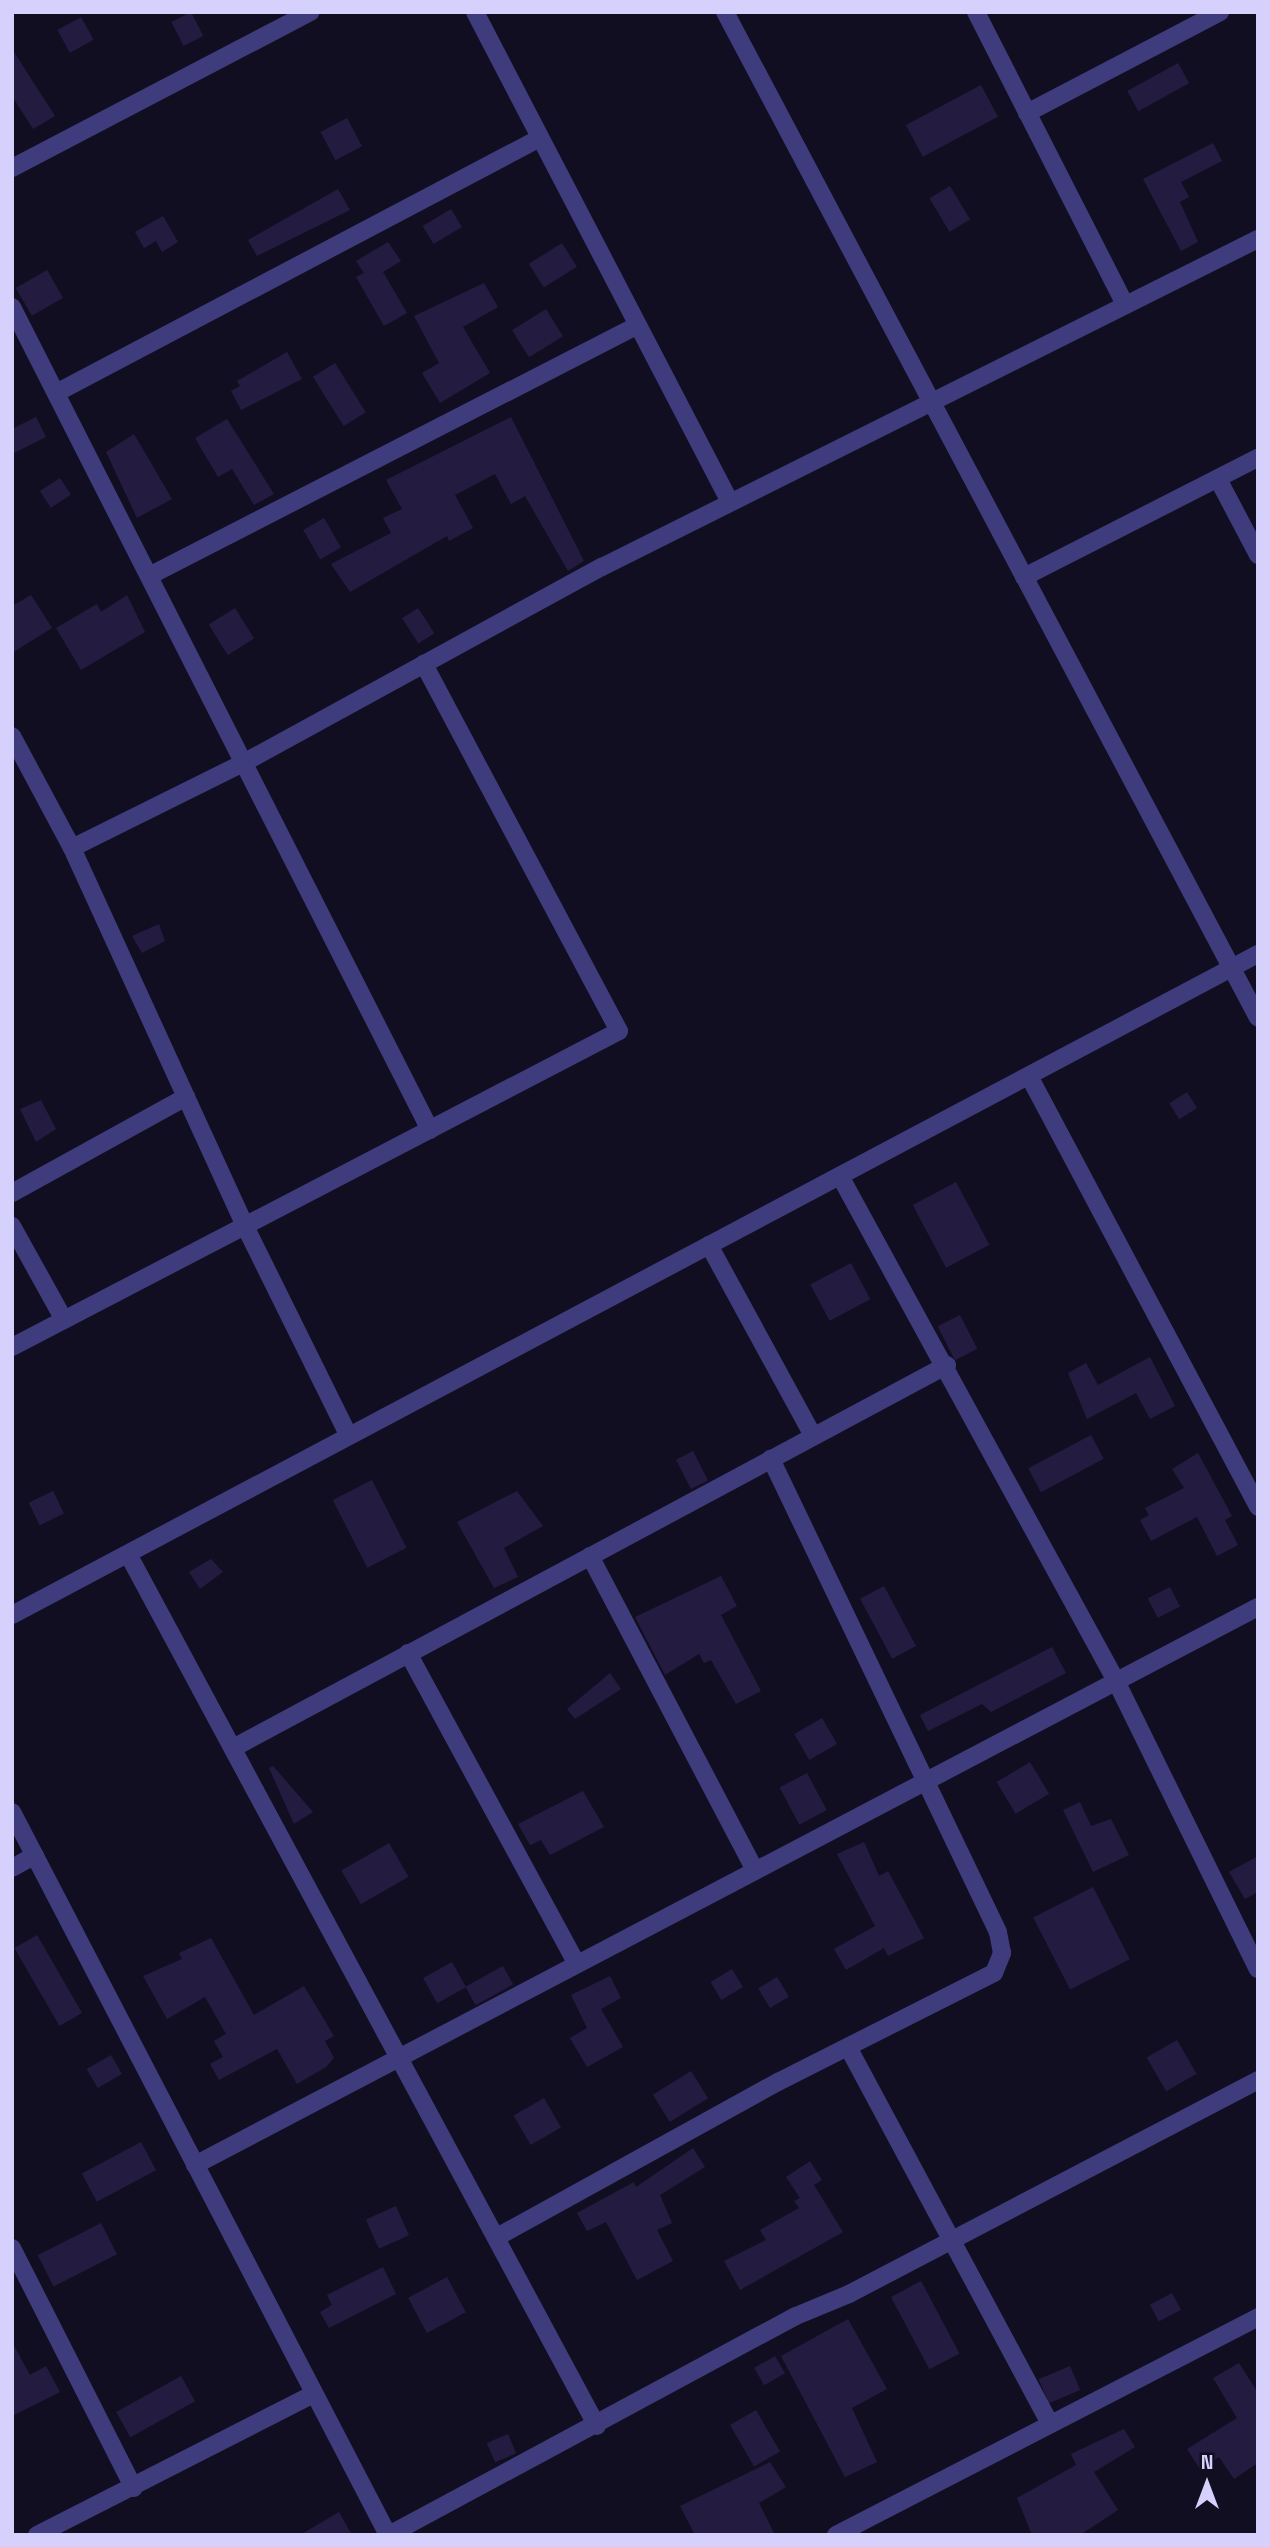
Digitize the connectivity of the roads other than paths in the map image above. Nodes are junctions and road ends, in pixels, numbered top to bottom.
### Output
1 (311, 12) edge
2 (475, 12) edge
3 (725, 12) edge
4 (976, 12) edge
5 (1220, 12) edge
6 (1027, 113) junction
7 (540, 138) junction
8 (12, 168) edge
9 (1258, 239) edge
10 (1124, 303) junction
11 (12, 307) edge
12 (638, 325) junction
13 (58, 392) junction
14 (930, 401) junction
15 (1258, 458) edge
16 (1218, 479) junction
17 (730, 502) junction
18 (1258, 555) edge
19 (151, 575) junction
20 (1024, 577) junction
21 (424, 664) junction
22 (12, 736) edge
23 (247, 761) junction
24 (72, 848) junction
25 (1258, 954) edge
26 (1231, 968) junction
27 (1258, 1018) edge
28 (1029, 1076) junction
29 (186, 1097) junction
30 (429, 1130) junction
31 (840, 1176) junction
32 (12, 1193) edge
33 (12, 1226) edge
34 (245, 1226) junction
35 (709, 1245) junction
36 (64, 1320) junction
37 (12, 1347) edge
38 (947, 1364) junction
39 (349, 1436) junction
40 (813, 1436) junction
41 (771, 1459) junction
42 (1258, 1507) edge
43 (128, 1554) junction
44 (590, 1556) junction
45 (1258, 1607) edge
46 (12, 1615) edge
47 (408, 1653) junction
48 (1116, 1681) junction
49 (235, 1747) junction
50 (926, 1781) junction
51 (12, 1812) edge
52 (35, 1855) junction
53 (12, 1868) edge
54 (755, 1870) junction
55 (576, 1963) junction
56 (1258, 1969) edge
57 (848, 2047) junction
58 (398, 2055) junction
59 (1258, 2080) edge
60 (195, 2165) junction
61 (497, 2237) junction
62 (952, 2240) junction
63 (12, 2248) edge
64 (1258, 2317) edge
65 (314, 2394) junction
66 (1050, 2423) junction
67 (597, 2426) junction
68 (134, 2488) junction
69 (37, 2535) edge
70 (388, 2535) edge
71 (836, 2535) edge

1 - 8 street
2 - 7 street
3 - 14 street
4 - 6 street
5 - 6 street
6 - 10 street
7 - 12 street
7 - 13 street
9 - 10 street
10 - 14 street
11 - 13 street
12 - 17 street
12 - 19 street
13 - 19 street
14 - 17 street
14 - 20 street
15 - 16 street
16 - 18 street
16 - 20 street
17 - 21 street
19 - 23 street
20 - 26 street
21 - 23 street
21 - 30 street
22 - 24 street
23 - 24 street
23 - 30 street
24 - 29 street
25 - 26 street
26 - 27 street
26 - 28 street
28 - 31 street
28 - 42 street
29 - 32 street
29 - 34 street
30 - 34 street
31 - 35 street
31 - 38 street
33 - 36 street
34 - 36 street
34 - 39 street
35 - 39 street
35 - 40 street
36 - 37 street
38 - 40 street
38 - 48 street
39 - 43 street
40 - 41 street
41 - 44 street
41 - 50 street
43 - 46 street
43 - 49 street
44 - 47 street
44 - 54 street
45 - 48 street
47 - 49 street
47 - 55 street
48 - 50 street
48 - 56 street
49 - 58 street
50 - 54 street
50 - 57 street
51 - 52 street
52 - 53 street
52 - 60 street
54 - 55 street
55 - 58 street
57 - 61 street
57 - 62 street
58 - 60 street
58 - 61 street
59 - 62 street
60 - 65 street
61 - 67 street
62 - 66 street
62 - 67 street
63 - 68 street
64 - 66 street
65 - 68 street
65 - 70 street
66 - 71 street
67 - 70 street
68 - 69 street

